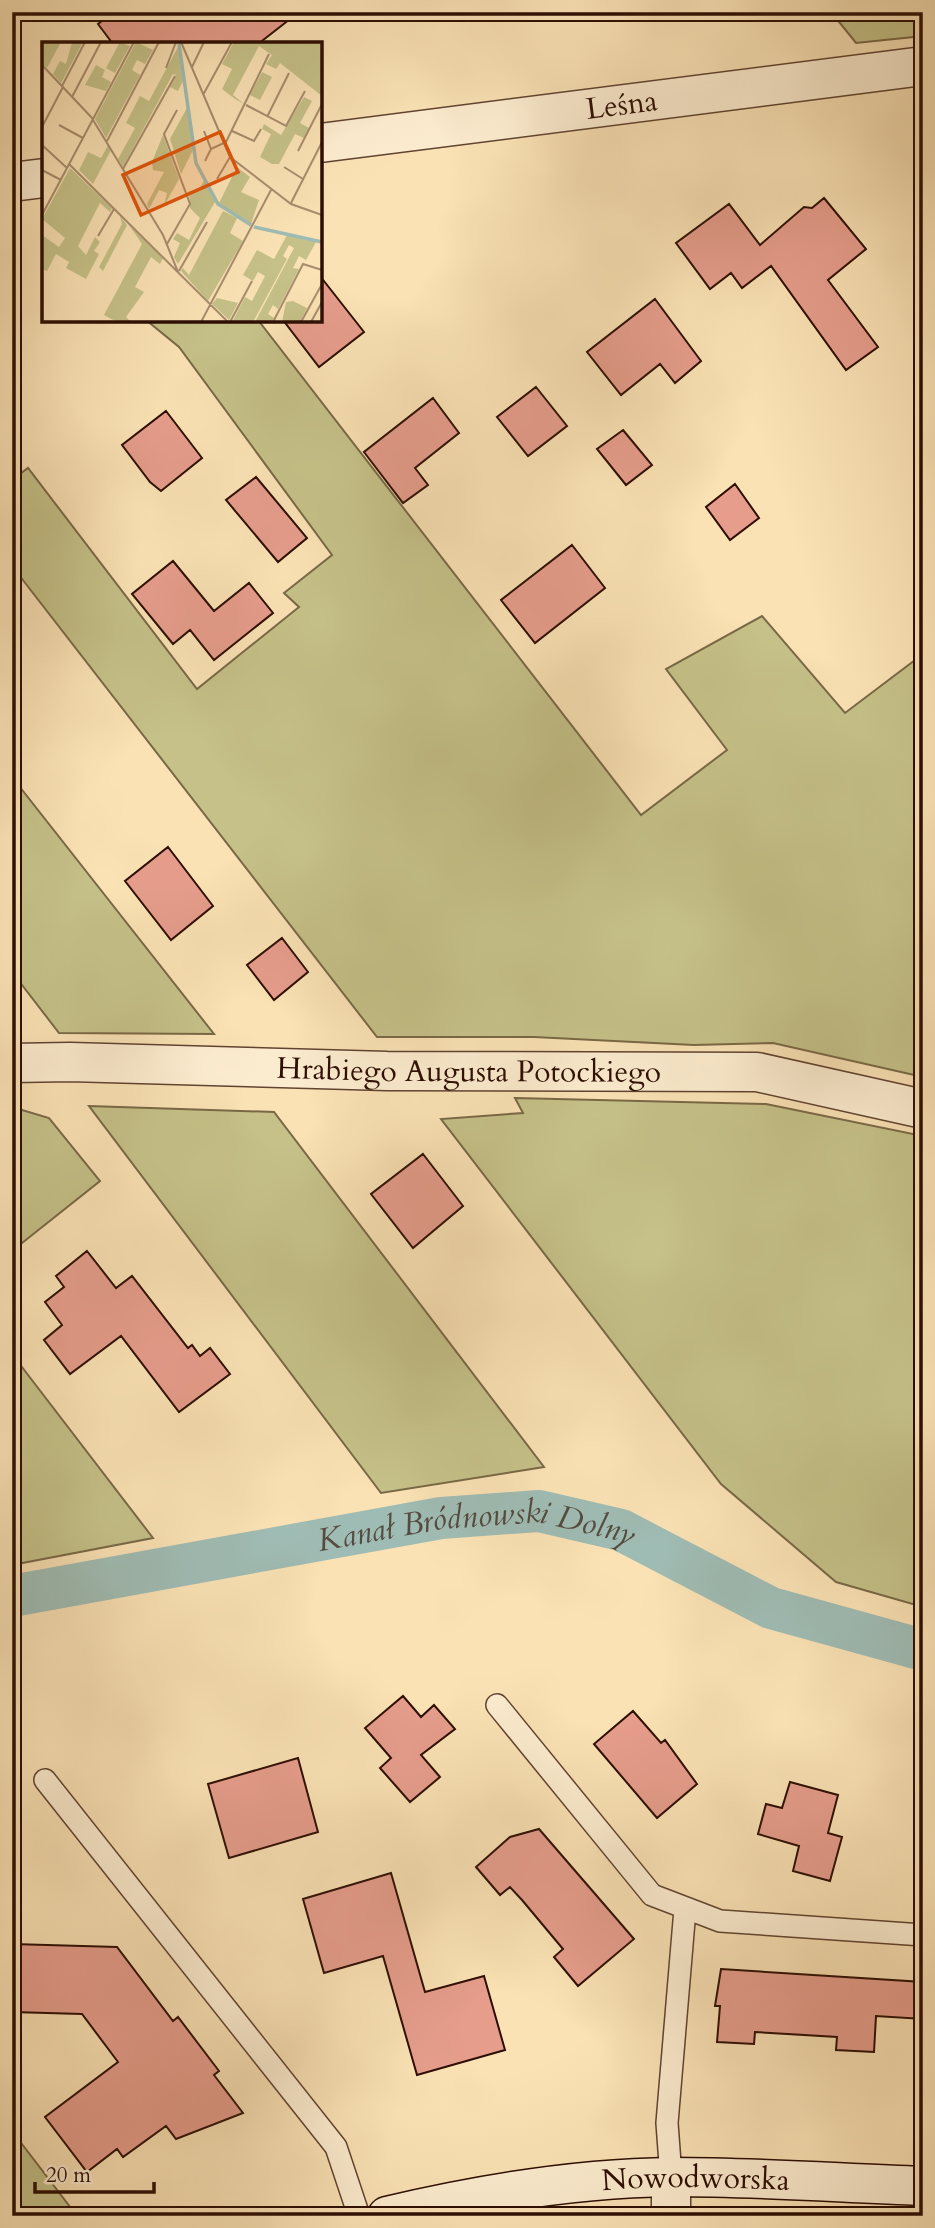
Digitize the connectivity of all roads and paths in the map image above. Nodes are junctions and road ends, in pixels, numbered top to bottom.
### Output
1 (923, 66) edge
2 (322, 143) edge
3 (42, 178) edge
4 (12, 182) edge
5 (12, 1063) edge
6 (923, 1109) edge
7 (497, 1705) dead end
8 (46, 1780) dead end
9 (685, 1909) junction
10 (923, 1935) edge
11 (671, 2177) junction
12 (923, 2186) edge
13 (359, 2216) edge
14 (387, 2216) edge
15 (671, 2216) edge

1 - 2 street, Leśna
3 - 4 street
5 - 6 street, Hrabiego Augusta Potockiego
7 - 9 lane
8 - 13 lane
9 - 10 lane
9 - 11 lane
11 - 12 street, Nowodworska
11 - 14 street, Nowodworska
11 - 15 street

